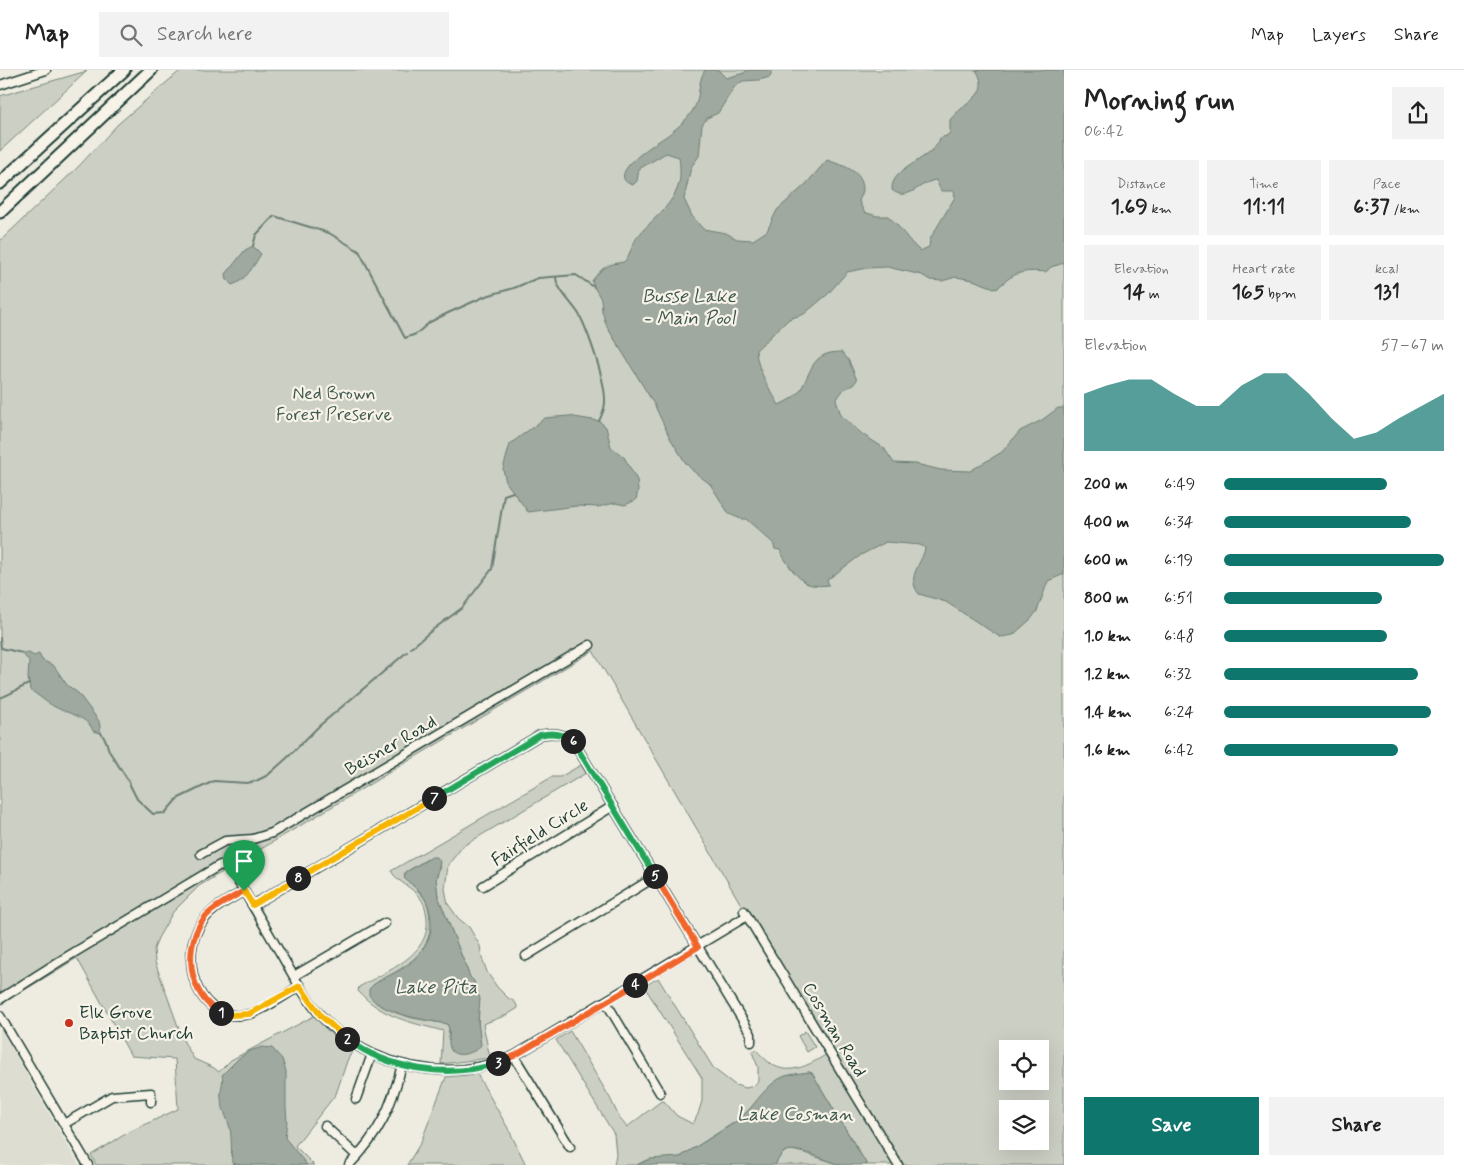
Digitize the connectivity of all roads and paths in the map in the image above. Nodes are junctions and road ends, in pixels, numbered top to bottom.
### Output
1 (46, 70) edge
2 (124, 70) edge
3 (151, 70) edge
4 (0, 85) edge
5 (0, 183) edge
6 (0, 212) edge
7 (590, 645) dead end
8 (613, 806) junction
9 (201, 854) dead end
10 (655, 877) junction
11 (483, 886) dead end
12 (244, 891) junction
13 (253, 905) junction
14 (385, 923) dead end
15 (698, 947) junction
16 (526, 956) dead end
17 (294, 976) junction
18 (300, 986) junction
19 (0, 999) edge
20 (606, 1002) junction
21 (0, 1016) edge
22 (751, 1042) dead end
23 (372, 1054) junction
24 (514, 1056) junction
25 (402, 1065) junction
26 (660, 1093) dead end
27 (356, 1099) dead end
28 (151, 1102) dead end
29 (64, 1124) junction
30 (325, 1126) dead end
31 (570, 1147) dead end
32 (358, 1156) junction
33 (88, 1165) edge
34 (349, 1165) edge
35 (898, 1165) edge

1 - 4 street
2 - 5 highway
3 - 6 highway
7 - 9 street, Beisner Road
8 - 10 street
8 - 11 street, Fairfield Circle
8 - 13 street
10 - 15 street
10 - 16 street
12 - 13 street
12 - 18 street
12 - 19 street
13 - 17 street
14 - 17 street
15 - 20 street
15 - 22 street
15 - 35 street, Cosman Road
17 - 18 street
18 - 23 street
20 - 24 street
20 - 26 street
21 - 29 street
23 - 25 street
23 - 27 street
24 - 25 street
24 - 31 street
25 - 32 street
28 - 29 street
29 - 33 street
30 - 32 street
32 - 34 street

